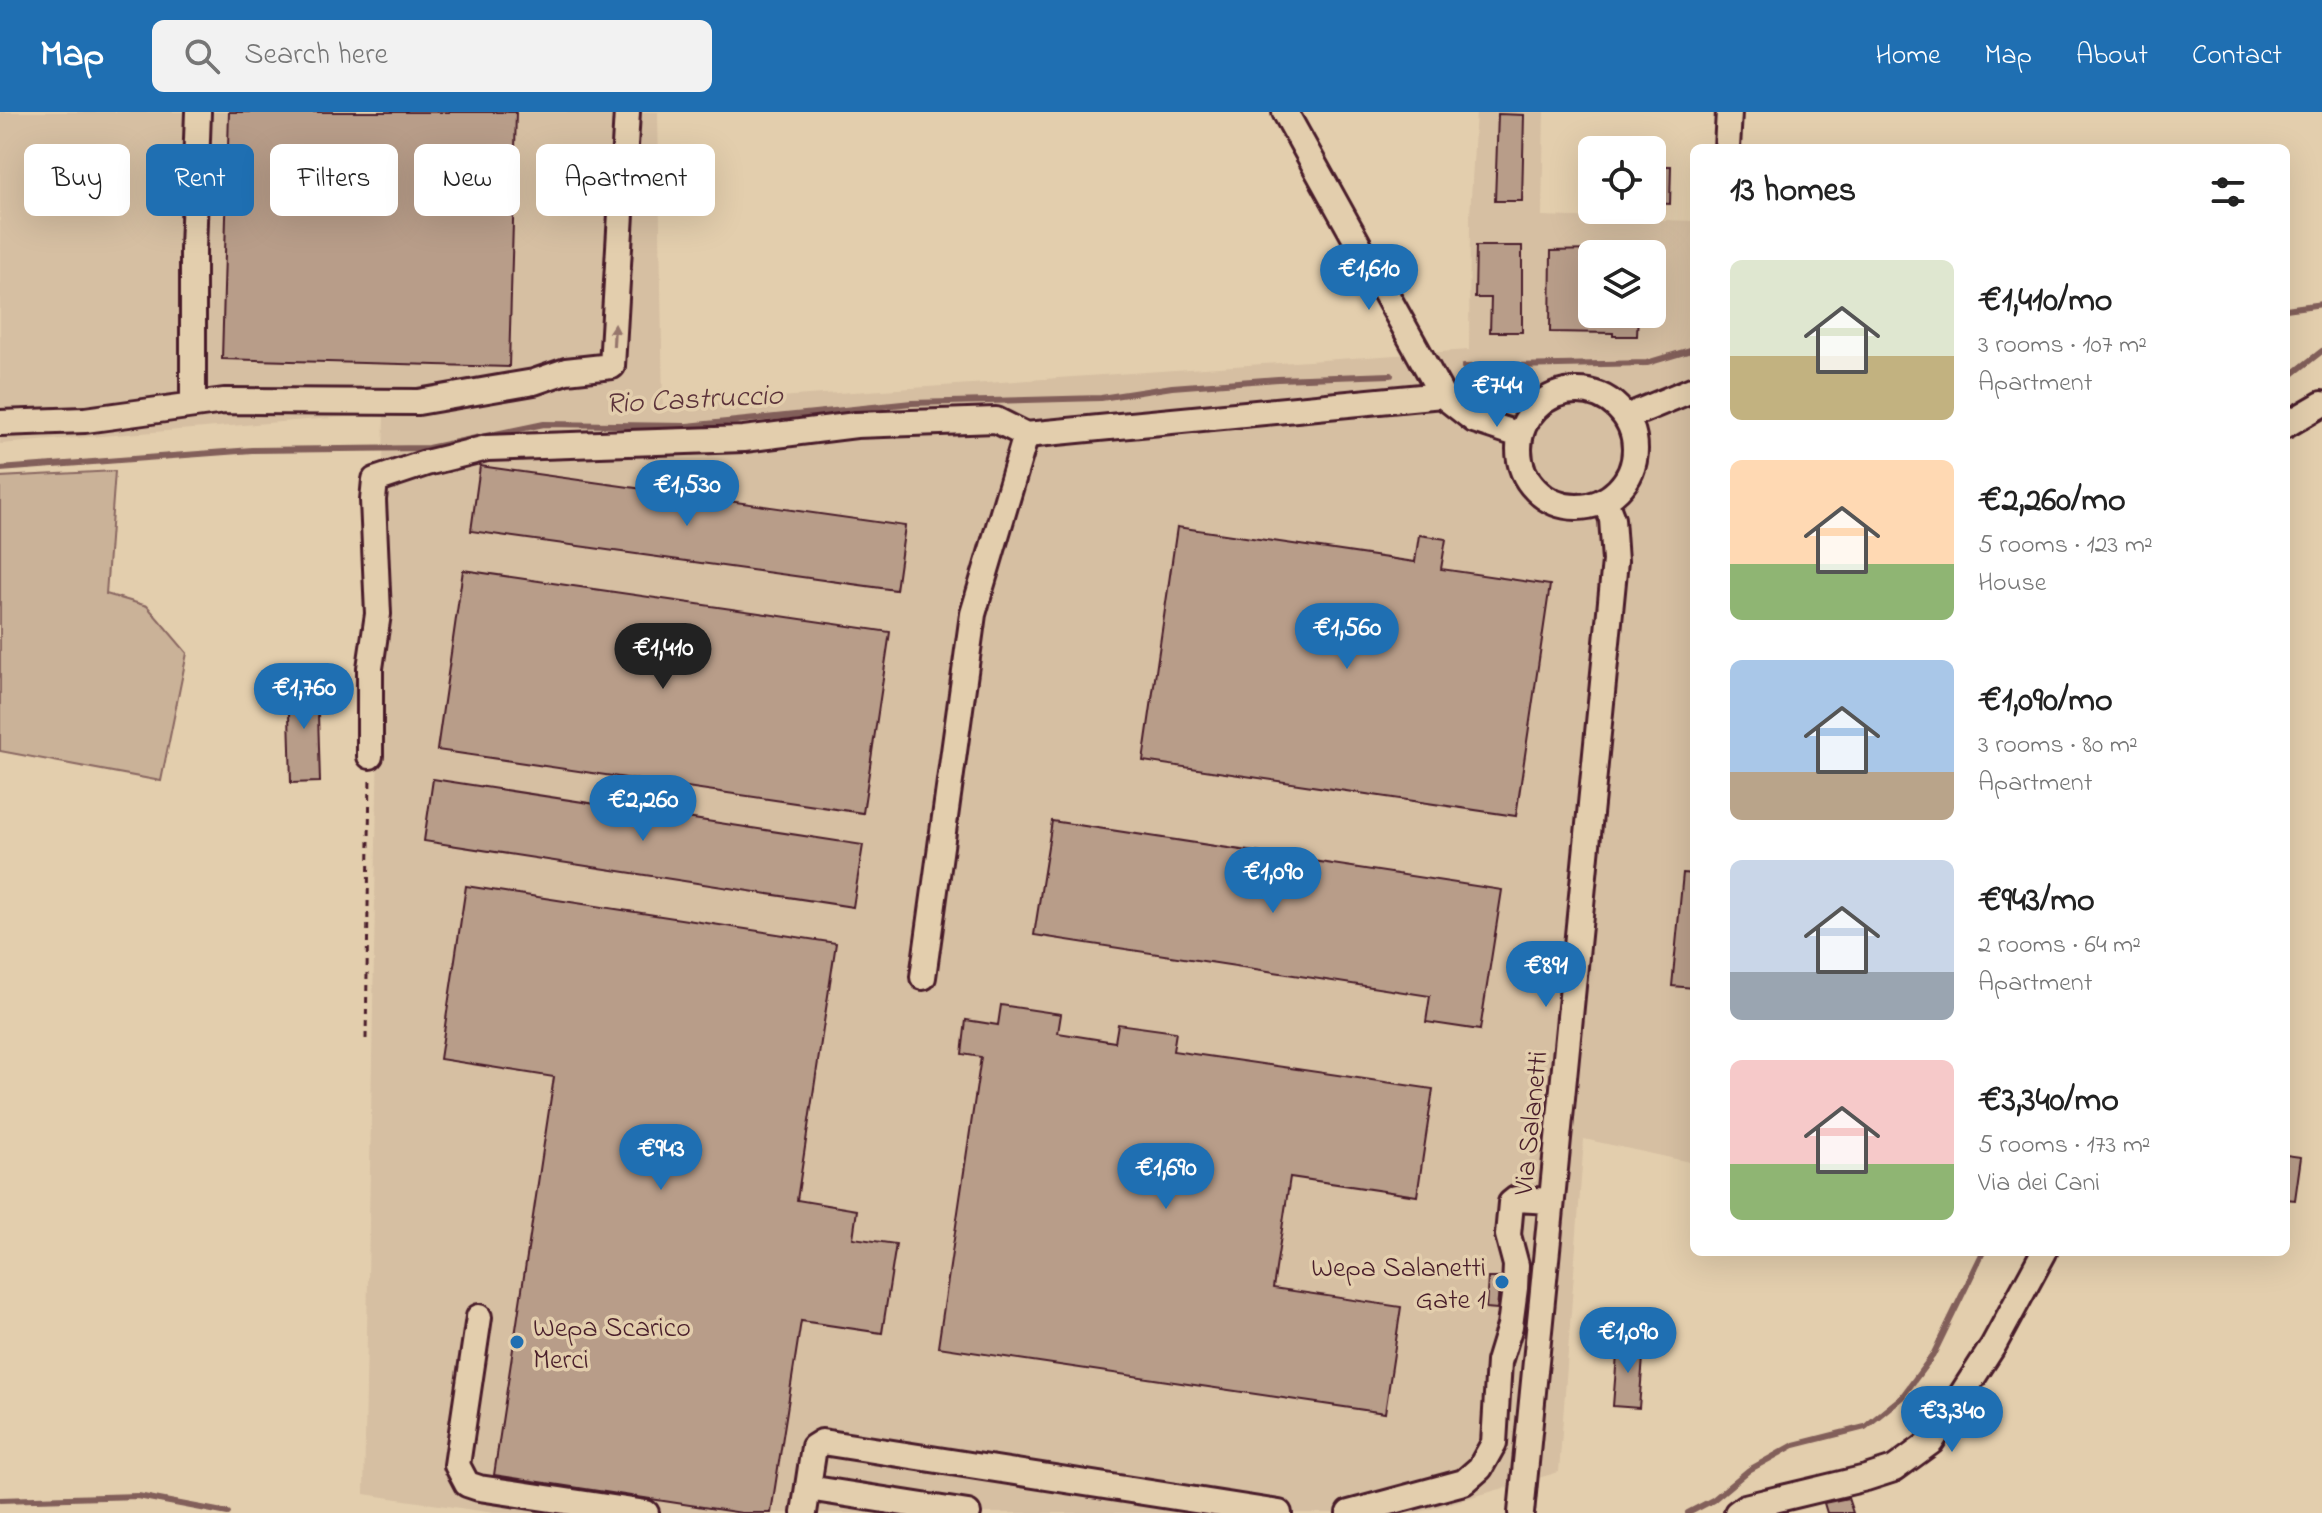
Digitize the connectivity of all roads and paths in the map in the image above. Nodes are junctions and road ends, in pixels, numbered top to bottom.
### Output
1 (198, 112) edge
2 (627, 112) edge
3 (1285, 112) edge
4 (1729, 112) edge
5 (1727, 144) edge
6 (1690, 391) edge
7 (1442, 395) junction
8 (2322, 404) edge
9 (193, 405) junction
10 (1626, 417) junction
11 (0, 423) edge
12 (2290, 423) edge
13 (1026, 435) junction
14 (1520, 435) junction
15 (1605, 501) junction
16 (370, 756) joint
17 (923, 977) dead end
18 (366, 1039) dead end
19 (1551, 1201) junction
20 (2042, 1256) edge
21 (479, 1317) dead end
22 (808, 1488) junction
23 (646, 1513) edge
24 (804, 1513) edge
25 (968, 1513) edge
26 (1279, 1513) edge
27 (1349, 1513) edge
28 (1521, 1513) edge
29 (1737, 1513) edge

1 - 9 street
9 -> 2 street
3 - 7 street
4 - 5 street
6 - 10 street
7 - 13 street
7 - 14 street
8 - 12 street
9 - 11 street
10 - 14 street
10 - 15 street
13 - 16 street
13 - 17 street
14 - 15 street
15 - 19 street, Via Salanetti
16 - 18 path
19 - 27 street
19 - 28 street, Via Salanetti
20 - 29 street
21 - 23 street
22 - 24 street
22 - 25 street
22 - 26 street

